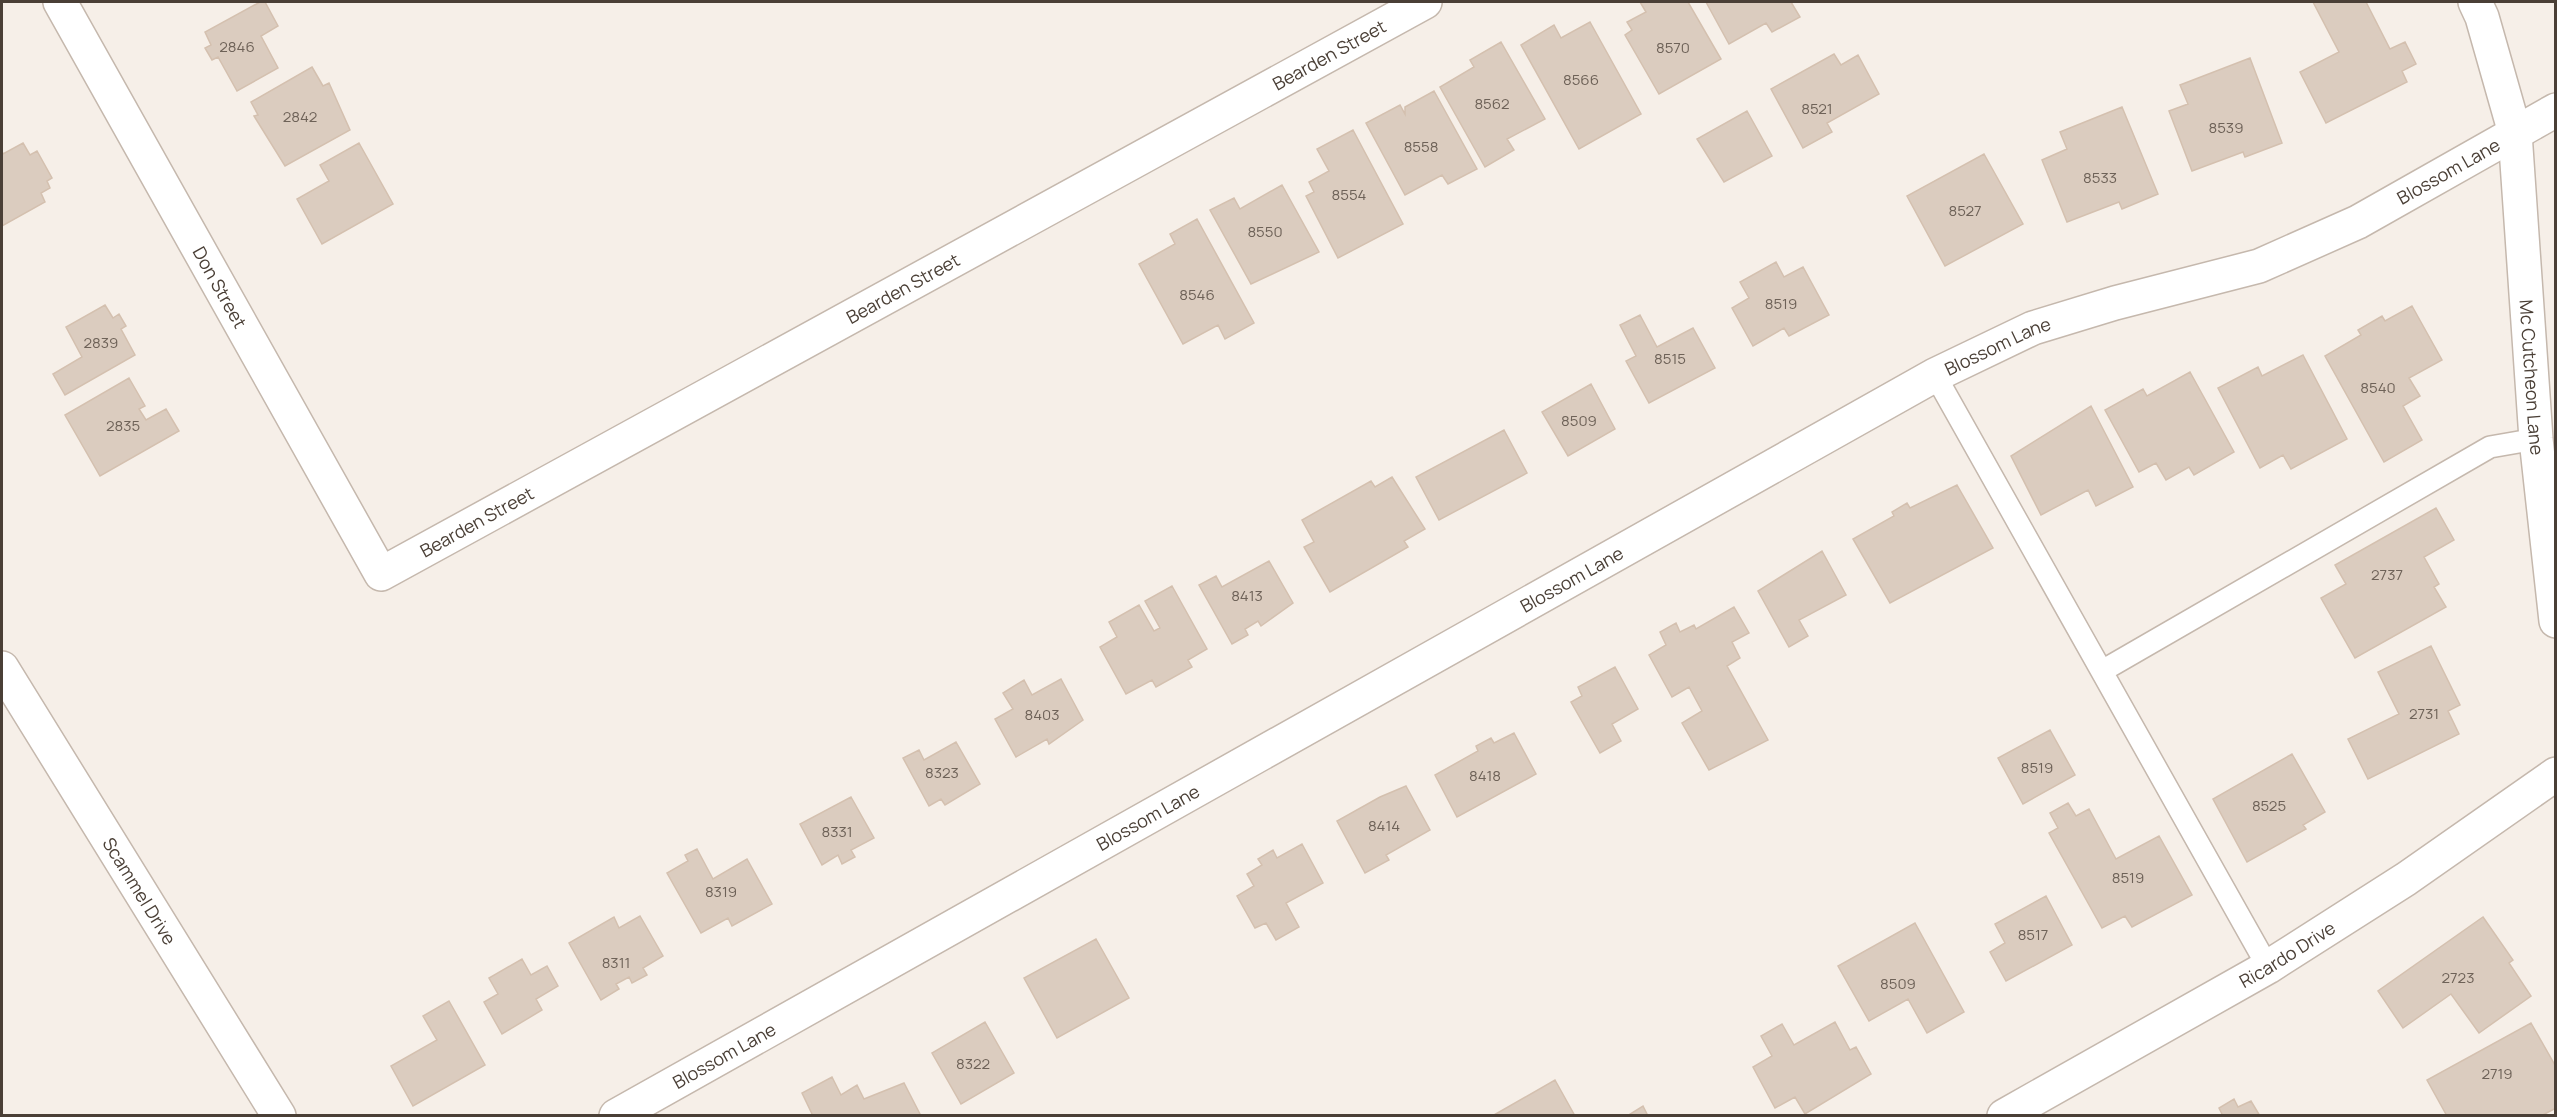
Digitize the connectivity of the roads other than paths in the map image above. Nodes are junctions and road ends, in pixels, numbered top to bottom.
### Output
1 (60, 2) edge
2 (1425, 2) edge
3 (2475, 2) edge
4 (2556, 110) edge
5 (2515, 133) junction
6 (1935, 375) junction
7 (2536, 439) junction
8 (381, 574) joint
9 (2556, 621) edge
10 (2, 668) edge
11 (2102, 671) junction
12 (2556, 774) edge
13 (2268, 967) junction
14 (279, 1116) edge
15 (616, 1116) edge
16 (2004, 1116) edge

1 - 8 street, Don Street
2 - 8 street, Bearden Street
3 - 5 street, Mc Cutcheon Lane
4 - 5 street, Blossom Lane
5 - 6 street, Blossom Lane
5 - 7 street, Mc Cutcheon Lane
6 - 11 lane
6 - 15 street, Blossom Lane
7 - 9 street, Mc Cutcheon Lane
7 - 11 lane
10 - 14 street, Scammel Drive
11 - 13 lane
12 - 13 street, Ricardo Drive
13 - 16 street, Ricardo Drive

